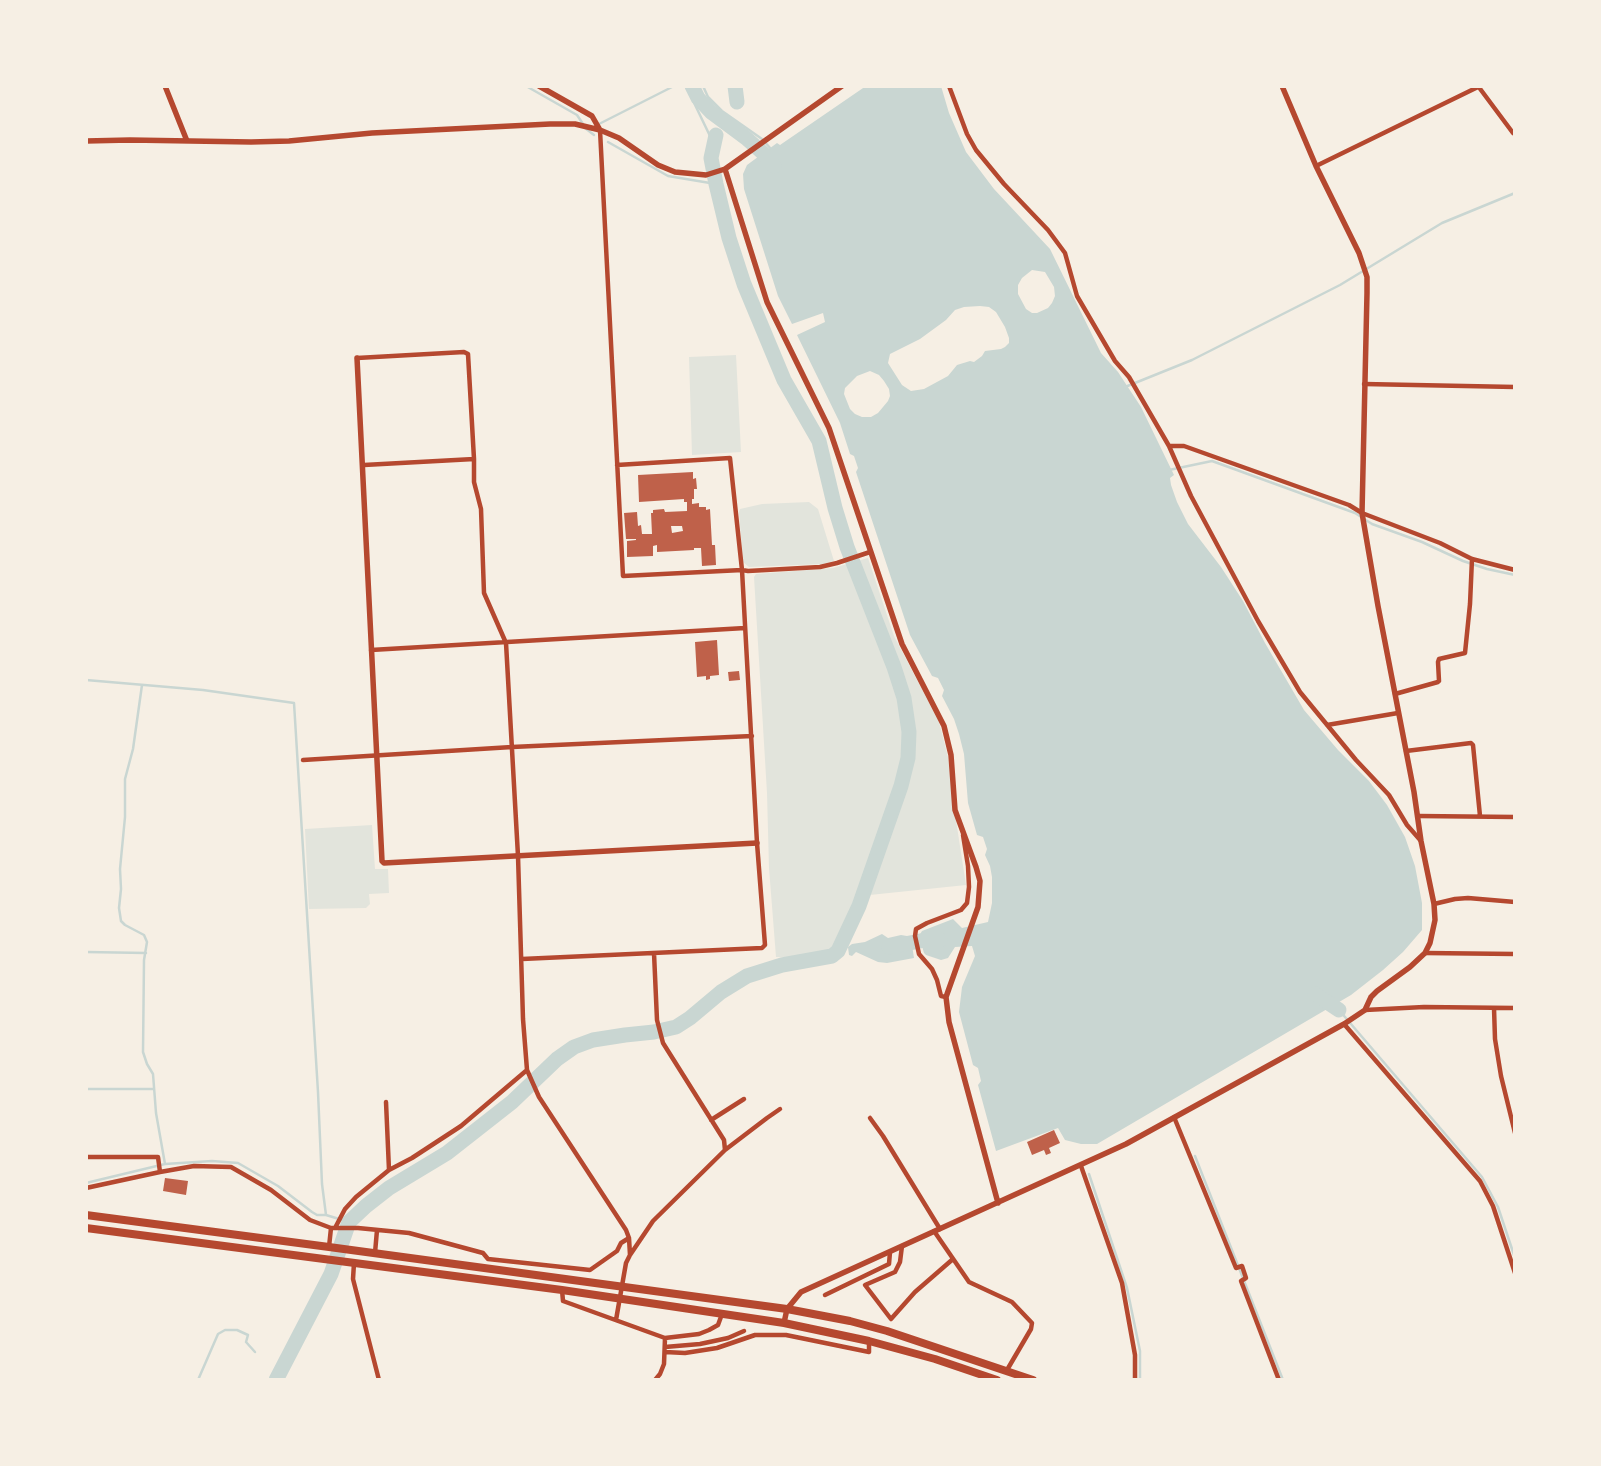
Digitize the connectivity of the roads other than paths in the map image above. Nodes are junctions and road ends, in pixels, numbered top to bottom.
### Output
1 (165, 86) edge
2 (539, 86) edge
3 (842, 86) edge
4 (949, 86) edge
5 (1282, 86) edge
6 (1479, 86) edge
7 (600, 130) junction
8 (1514, 133) dead end
9 (86, 141) edge
10 (187, 141) junction
11 (1316, 166) junction
12 (722, 170) junction
13 (357, 358) joint
14 (1364, 384) junction
15 (1515, 387) edge
16 (1169, 446) junction
17 (474, 459) junction
18 (364, 465) junction
19 (617, 465) junction
20 (1362, 513) junction
21 (870, 552) junction
22 (1472, 558) junction
23 (742, 570) junction
24 (1515, 570) edge
25 (745, 628) junction
26 (506, 643) junction
27 (371, 650) junction
28 (1395, 694) junction
29 (1398, 713) junction
30 (1327, 725) junction
31 (752, 736) junction
32 (512, 747) junction
33 (1406, 751) junction
34 (378, 756) junction
35 (303, 760) dead end
36 (1418, 816) junction
37 (1480, 816) junction
38 (1515, 817) edge
39 (961, 826) junction
40 (1420, 840) junction
41 (757, 844) junction
42 (518, 856) junction
43 (1515, 902) edge
44 (1434, 904) junction
45 (654, 953) junction
46 (1425, 953) junction
47 (1515, 954) edge
48 (522, 959) junction
49 (946, 997) junction
50 (1494, 1008) junction
51 (1515, 1008) edge
52 (1365, 1010) junction
53 (1344, 1024) junction
54 (526, 1070) junction
55 (744, 1099) dead end
56 (386, 1102) dead end
57 (780, 1110) dead end
58 (1174, 1117) junction
59 (870, 1118) dead end
60 (711, 1120) junction
61 (1515, 1133) edge
62 (725, 1150) junction
63 (86, 1157) edge
64 (1081, 1166) junction
65 (389, 1170) junction
66 (160, 1172) junction
67 (86, 1188) edge
68 (998, 1203) junction
69 (86, 1215) edge
70 (86, 1228) edge
71 (333, 1228) junction
72 (377, 1230) junction
73 (937, 1230) junction
74 (629, 1238) junction
75 (902, 1246) junction
76 (329, 1247) junction
77 (890, 1252) junction
78 (375, 1253) junction
79 (630, 1254) junction
80 (488, 1259) junction
81 (953, 1259) junction
82 (354, 1262) junction
83 (494, 1269) junction
84 (1515, 1273) edge
85 (622, 1286) junction
86 (562, 1290) junction
87 (825, 1295) dead end
88 (620, 1299) junction
89 (787, 1309) junction
90 (722, 1314) junction
91 (616, 1320) junction
92 (784, 1323) junction
93 (744, 1331) dead end
94 (665, 1338) junction
95 (869, 1341) junction
96 (665, 1346) junction
97 (665, 1352) junction
98 (1007, 1370) junction
99 (379, 1380) edge
100 (655, 1380) edge
101 (997, 1380) edge
102 (1033, 1380) edge
103 (1135, 1380) edge
104 (1279, 1380) edge

1 - 10 street
2 - 7 street
3 - 12 street
4 - 16 street
5 - 11 street
6 - 8 street
6 - 11 street
7 - 10 street
7 - 12 street
7 - 19 street
9 - 10 street
11 - 14 street
12 - 21 street
13 - 17 street
13 - 18 street
14 - 15 street
14 - 20 street
16 - 20 street
16 - 30 street
17 - 18 street
17 - 26 street
18 - 27 street
19 - 23 street
19 - 23 street
20 - 22 street
20 - 28 street
21 - 23 street
21 - 39 street
22 - 24 street
22 - 28 street
23 - 25 street
25 - 26 street
25 - 31 street
26 - 27 street
26 - 32 street
27 - 34 street
28 - 29 street
29 - 30 street
29 - 33 street
30 - 40 street
31 - 32 street
31 - 41 street
32 - 34 street
32 - 42 street
33 - 36 street
33 - 37 street
34 - 35 street
34 - 42 street
36 - 37 street
36 - 40 street
37 - 38 street
39 - 49 street
39 - 49 street
40 - 44 street
41 - 42 street
41 - 45 street
42 - 48 street
43 - 44 street
44 - 46 street
45 - 48 street
45 - 60 street
46 - 47 street
46 - 52 street
48 - 54 street
49 - 68 street
50 - 51 street
50 - 52 street
50 - 61 street
52 - 53 street
53 - 58 street
53 - 84 street
54 - 65 street
54 - 74 street
55 - 60 street
56 - 65 street
57 - 62 street
58 - 64 street
58 - 104 street
59 - 73 street
60 - 62 street
62 - 79 street
63 - 66 street
64 - 68 street
64 - 103 street
65 - 71 street
66 - 67 street
66 - 71 street
68 - 73 street
69 - 76 highway
70 - 82 highway
71 - 72 street
71 - 76 street
72 - 78 street
72 - 80 street
73 - 75 street
73 - 81 street
74 - 79 street
74 - 80 street
75 - 77 street
75 - 81 street
76 - 78 highway
77 - 87 street
77 - 89 street
78 - 83 highway
79 - 85 street
80 - 83 street
81 - 98 street
82 - 86 highway
82 - 99 street
83 - 85 highway
85 - 88 street
85 - 89 highway
86 - 88 highway
86 - 91 street
88 - 90 highway
88 - 91 street
89 - 92 street
89 - 98 highway
90 - 92 highway
90 - 94 street
91 - 94 street
92 - 95 highway
93 - 96 street
94 - 96 street
95 - 97 street
95 - 101 highway
96 - 97 street
97 - 100 street
98 - 102 highway

